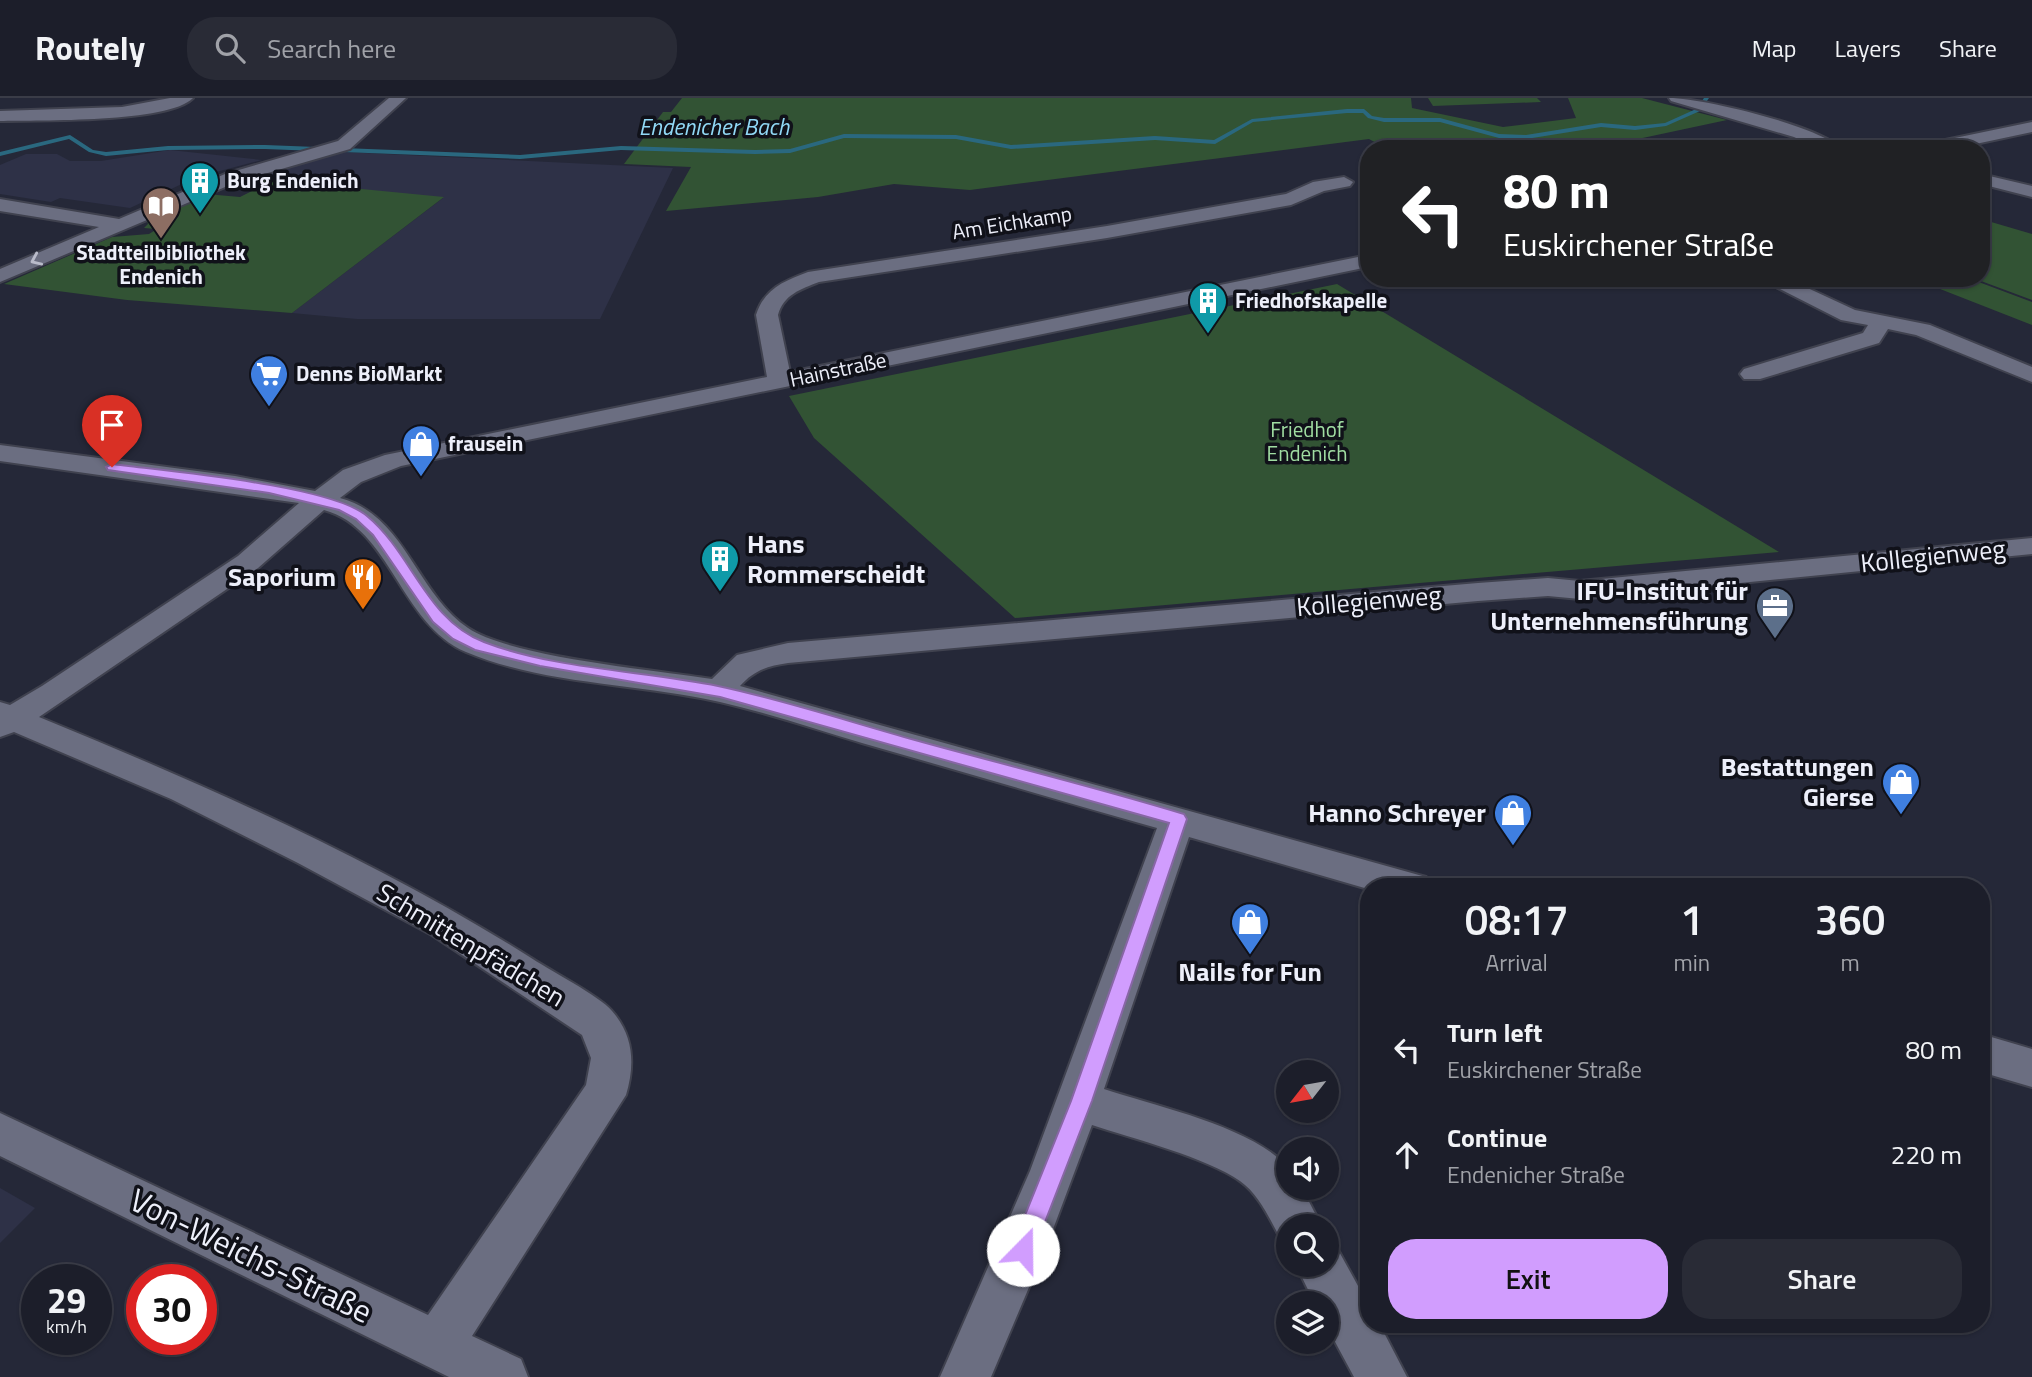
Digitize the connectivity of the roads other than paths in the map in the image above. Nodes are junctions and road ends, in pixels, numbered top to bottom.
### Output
1 (185, 98) edge
2 (398, 98) edge
3 (1677, 98) edge
4 (0, 116) edge
5 (2032, 127) edge
6 (1813, 140) edge
7 (1969, 140) edge
8 (1990, 181) edge
9 (1344, 182) dead end
10 (2032, 192) edge
11 (0, 205) edge
12 (117, 224) junction
13 (1360, 263) edge
14 (0, 276) edge
15 (1788, 287) edge
16 (1880, 324) junction
17 (1752, 374) dead end
18 (2032, 375) edge
19 (780, 382) junction
20 (0, 453) edge
21 (317, 502) junction
22 (2032, 546) edge
23 (720, 691) junction
24 (4, 718) edge
25 (1178, 819) junction
26 (1382, 878) edge
27 (1990, 1056) edge
28 (2032, 1068) edge
29 (1081, 1101) junction
30 (0, 1134) edge
31 (1292, 1214) edge
32 (1327, 1277) edge
33 (438, 1344) junction
34 (503, 1377) edge
35 (965, 1377) edge
36 (1382, 1377) edge

1 - 4 street
2 - 12 street
3 - 6 street
5 - 7 street
8 - 10 street
9 - 19 street, Am Eichkamp
11 - 12 street
12 -> 14 street
13 - 19 street, Hainstraße
15 - 16 street
16 - 17 street
16 - 18 street
19 - 21 street, Hainstraße
20 - 21 street
21 - 23 street
21 - 24 street, Hainstraße
22 - 23 street, Kollegienweg
23 - 25 street
24 - 33 street, Schmittenpfädchen
25 - 26 street
25 - 29 street
27 - 28 street
29 - 31 street
29 - 35 street
30 - 33 street, Von-Weichs-Straße
32 - 36 street
33 - 34 street, Von-Weichs-Straße

